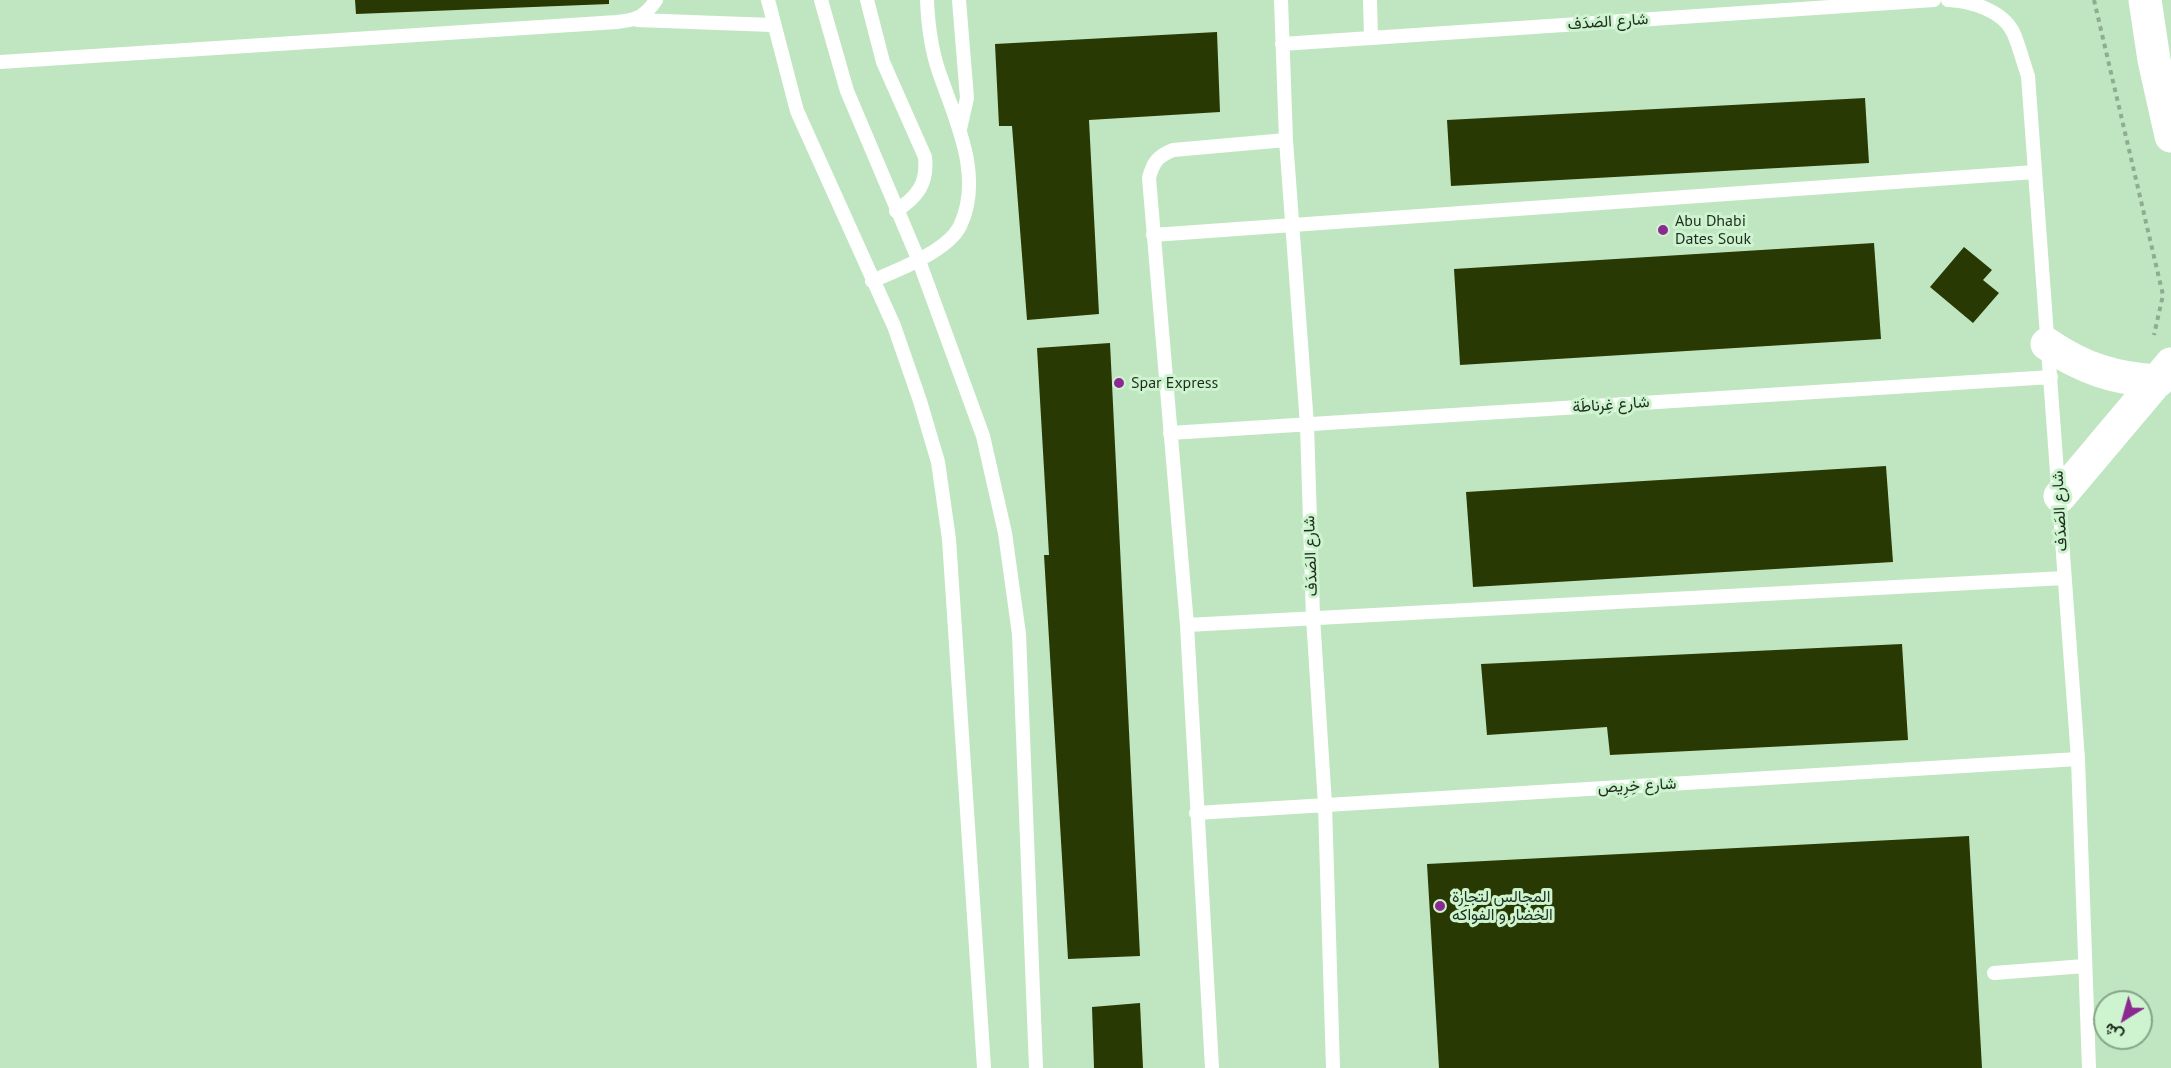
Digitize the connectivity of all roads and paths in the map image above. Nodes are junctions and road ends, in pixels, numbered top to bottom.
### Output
1 (656, 0) edge
2 (768, 0) edge
3 (821, 0) edge
4 (867, 0) edge
5 (927, 0) edge
6 (959, 0) edge
7 (1281, 0) edge
8 (1370, 0) edge
9 (1934, 0) edge
10 (1948, 0) edge
11 (2094, 0) edge
12 (2145, 0) edge
13 (637, 20) junction
14 (772, 25) junction
15 (1371, 38) junction
16 (1282, 44) junction
17 (0, 63) edge
18 (960, 129) junction
19 (2171, 136) edge
20 (1286, 140) junction
21 (2035, 172) junction
22 (896, 211) junction
23 (1292, 225) junction
24 (1153, 235) junction
25 (919, 261) junction
26 (872, 281) junction
27 (2047, 344) junction
28 (2160, 362) edge
29 (2051, 377) junction
30 (1307, 425) junction
31 (1170, 433) junction
32 (2060, 496) junction
33 (2064, 578) junction
34 (1313, 616) junction
35 (1187, 625) junction
36 (2078, 759) junction
37 (1325, 805) junction
38 (1196, 813) junction
39 (2085, 966) junction
40 (1994, 973) dead end
41 (984, 1068) edge
42 (1036, 1068) edge
43 (1212, 1068) edge
44 (1332, 1068) edge
45 (2090, 1068) edge

1 - 13 lane
2 - 14 lane
3 - 22 lane
4 - 22 lane
5 - 18 lane
6 - 18 lane
7 - 16 lane, شارع الصَدَف
8 - 15 lane
9 - 15 lane, شارع الصَدَف
10 - 21 lane, شارع الصَدَف
11 - 28 path
12 - 19 street
13 - 14 lane
13 - 17 lane
14 - 26 lane
15 - 16 lane, شارع الصَدَف
16 - 20 lane, شارع الصَدَف
18 - 25 lane
20 - 23 lane, شارع الصَدَف
20 - 24 lane
21 - 23 lane
21 - 27 lane, شارع الصَدَف
22 - 25 lane
23 - 24 lane
23 - 30 lane, شارع الصَدَف
24 - 31 lane
25 - 26 lane
25 - 42 lane
26 - 41 lane
27 - 28 street
27 - 29 lane, شارع الصَدَف
28 - 32 street
29 - 30 lane, شارع غِرناطَة
29 - 32 lane, شارع الصَدَف
30 - 31 lane, شارع غِرناطَة
30 - 34 lane, شارع الصَدَف
31 - 35 lane
32 - 33 lane, شارع الصَدَف
33 - 34 lane
33 - 36 lane, شارع الصَدَف
34 - 35 lane
34 - 37 lane, شارع الصَدَف
35 - 38 lane
36 - 37 lane, شارع خِرِيص
36 - 39 lane, شارع الصَدَف
37 - 38 lane, شارع خِرِيص
37 - 44 lane, شارع الصَدَف
38 - 43 lane
39 - 40 lane
39 - 45 lane, شارع الصَدَف

